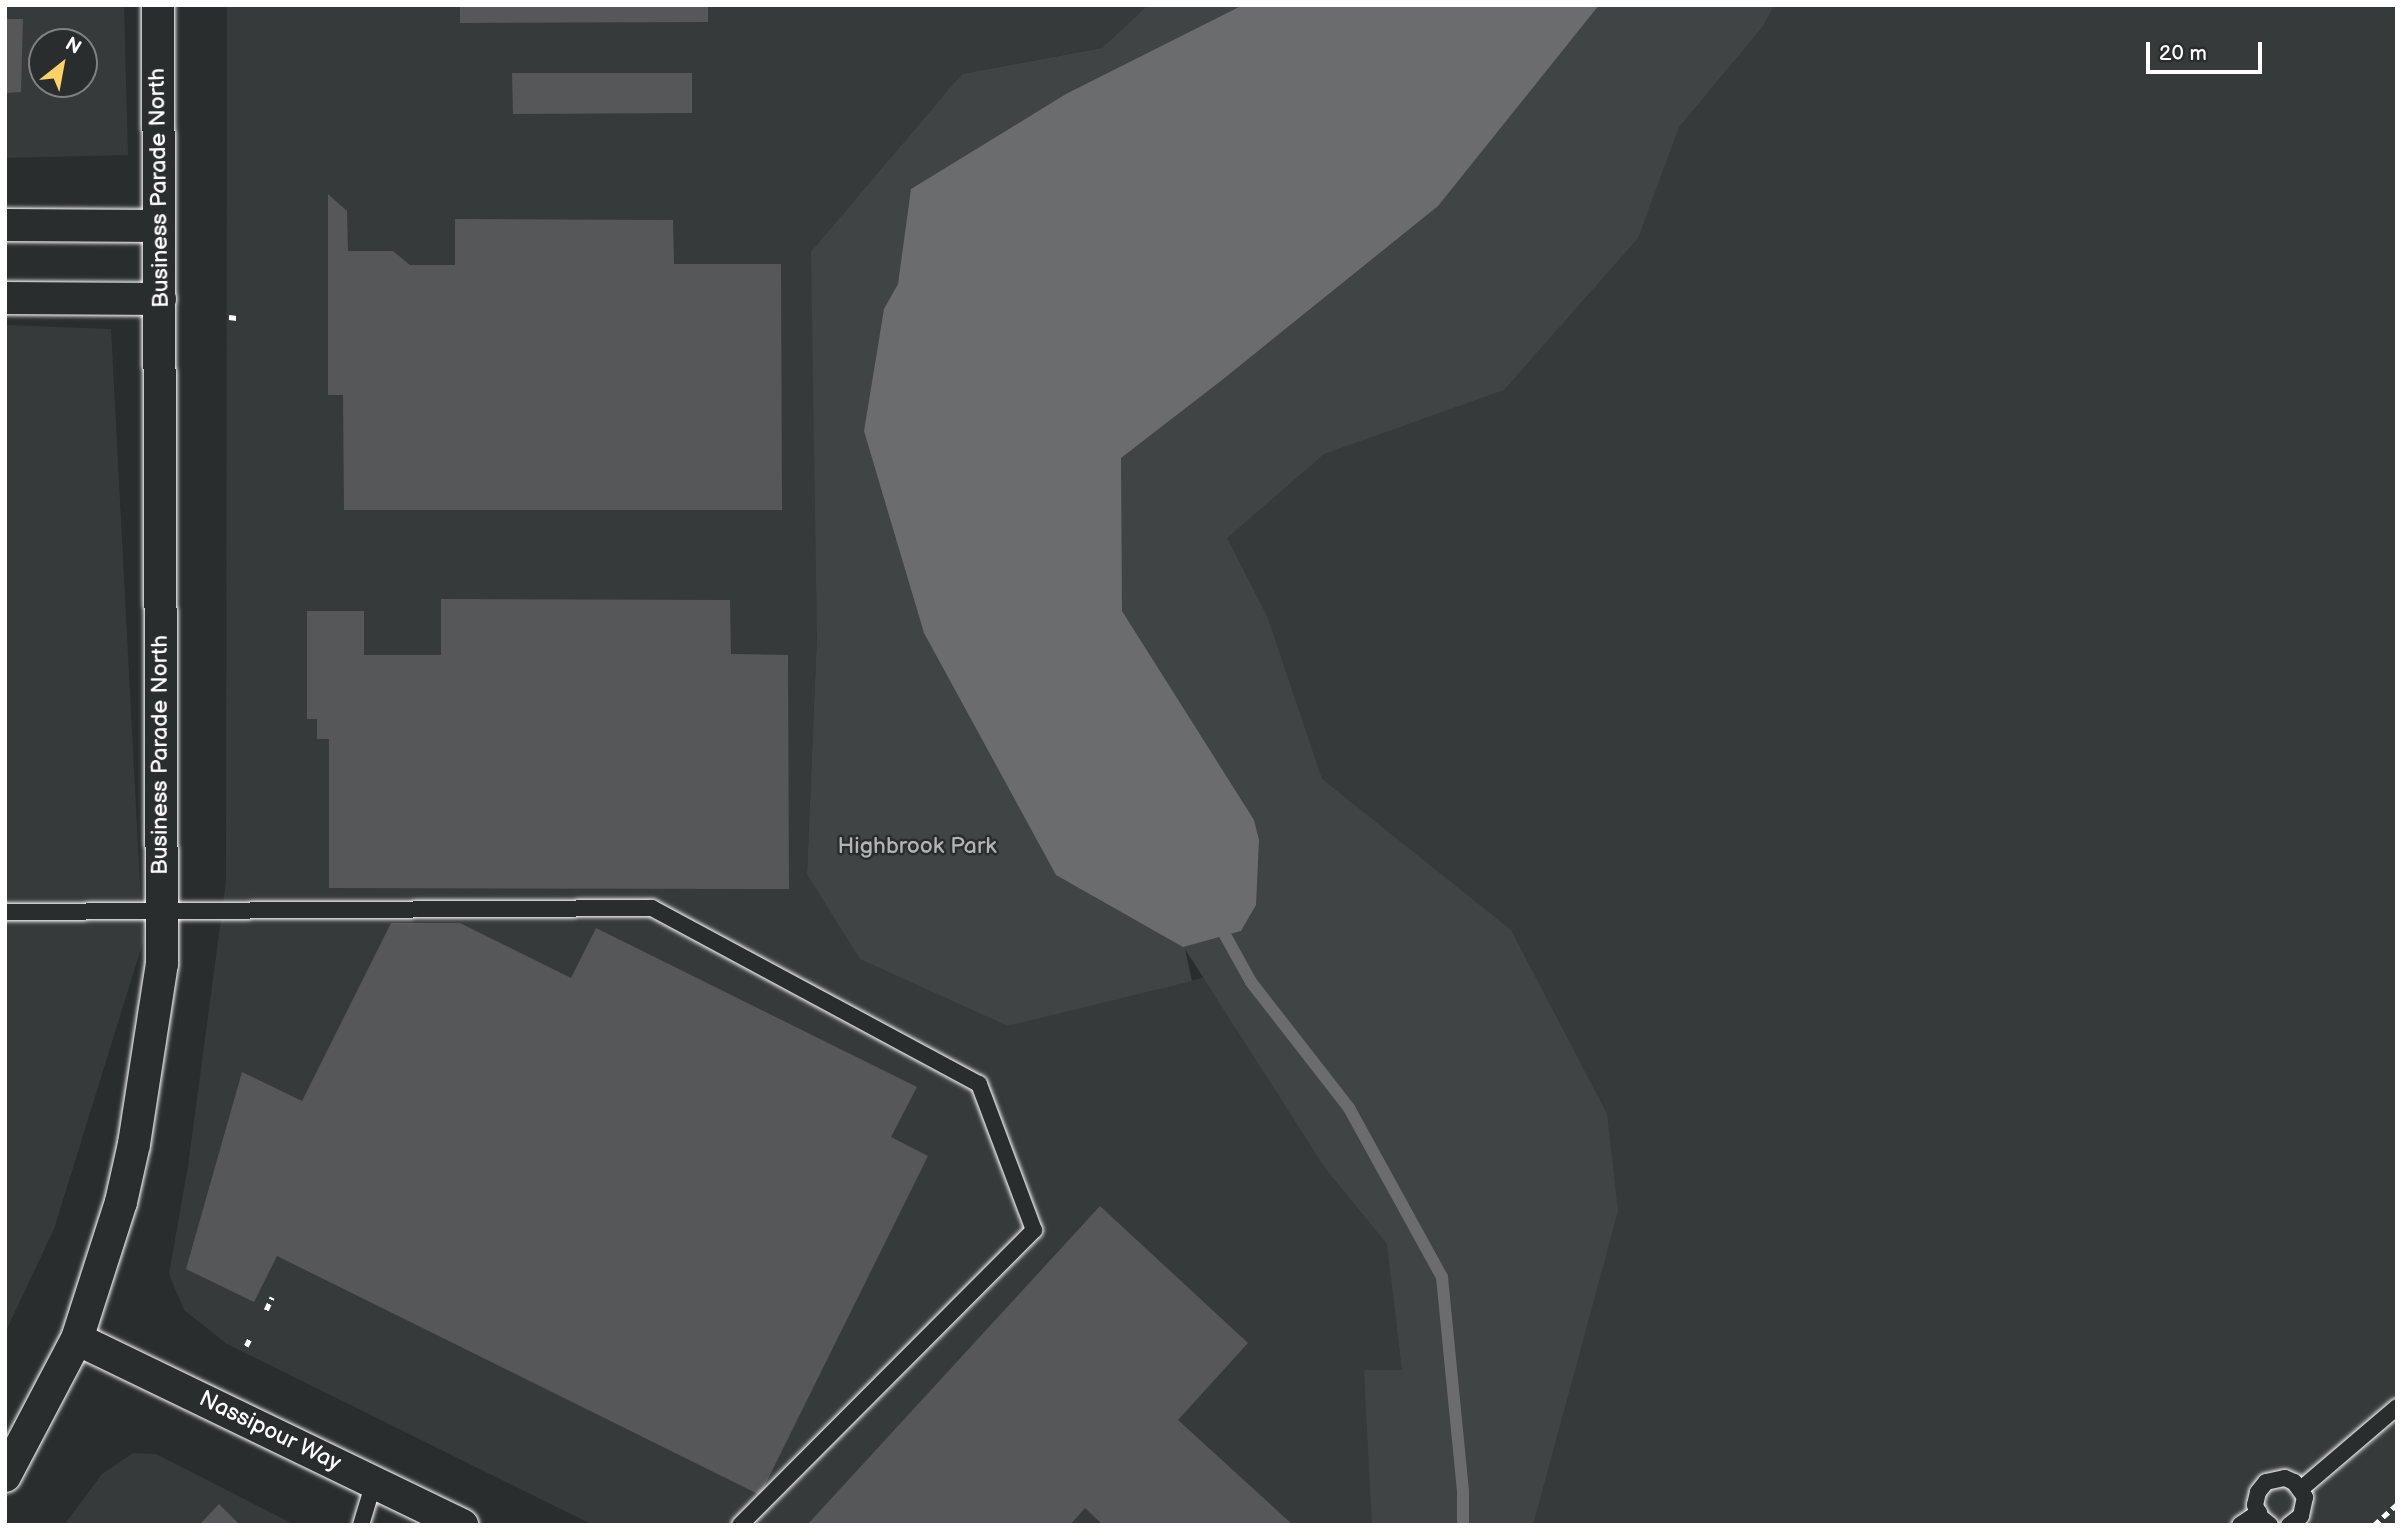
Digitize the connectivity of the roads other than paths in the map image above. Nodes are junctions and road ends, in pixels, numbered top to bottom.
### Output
1 (158, 5) edge
2 (5, 225) edge
3 (159, 226) junction
4 (5, 298) edge
5 (160, 299) junction
6 (5, 912) edge
7 (161, 912) junction
8 (77, 1339) junction
9 (2397, 1407) edge
10 (5, 1476) edge
11 (374, 1482) junction
12 (2301, 1489) junction
13 (2259, 1513) junction
14 (361, 1525) edge
15 (462, 1525) edge
16 (740, 1525) edge
17 (2240, 1525) edge
18 (2270, 1525) edge
19 (2290, 1525) edge

1 - 3 street, Business Parade North
2 - 3 street
3 - 5 street, Business Parade North
4 - 5 street
5 - 7 street, Business Parade North
6 - 7 lane
7 - 8 street, Business Parade North
7 - 16 lane
8 - 10 street, Business Parade North
8 - 11 street, Nassipour Way
9 - 12 lane
11 - 14 lane
11 - 15 street, Nassipour Way
12 - 13 lane
12 - 19 lane
13 - 17 lane
13 - 18 lane

